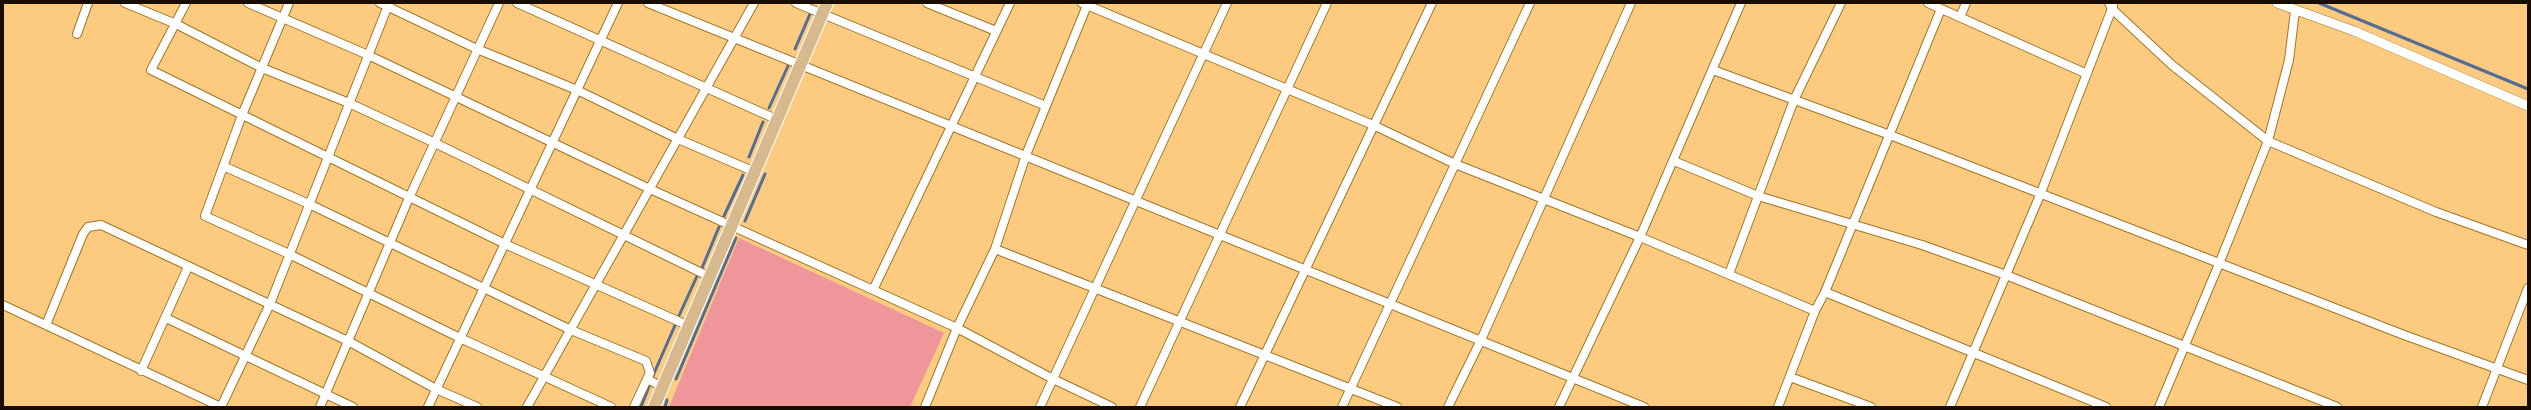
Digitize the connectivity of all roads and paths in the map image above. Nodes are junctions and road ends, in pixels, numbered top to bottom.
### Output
1 (88, 3) edge
2 (125, 3) edge
3 (186, 3) edge
4 (248, 3) edge
5 (289, 3) edge
6 (499, 3) edge
7 (517, 3) edge
8 (618, 3) edge
9 (648, 3) edge
10 (754, 3) edge
11 (796, 3) edge
12 (927, 3) edge
13 (1010, 3) edge
14 (1227, 3) edge
15 (1327, 3) edge
16 (1432, 3) edge
17 (1530, 3) edge
18 (1631, 3) edge
19 (1741, 3) edge
20 (1841, 3) edge
21 (1928, 3) edge
22 (1966, 3) edge
23 (2277, 3) edge
24 (385, 4) edge
25 (1086, 4) edge
26 (2112, 5) edge
27 (825, 8) edge
28 (1941, 9) junction
29 (2295, 11) junction
30 (1960, 17) junction
31 (283, 18) junction
32 (176, 24) junction
33 (996, 32) junction
34 (77, 34) dead end
35 (735, 37) junction
36 (601, 40) junction
37 (477, 49) junction
38 (1203, 54) junction
39 (368, 56) junction
40 (801, 65) junction
41 (262, 68) junction
42 (1713, 70) junction
43 (2087, 74) junction
44 (975, 77) junction
45 (706, 88) junction
46 (1287, 89) junction
47 (577, 90) junction
48 (456, 99) junction
49 (1794, 100) junction
50 (349, 103) junction
51 (1046, 106) junction
52 (2528, 106) edge
53 (242, 115) junction
54 (778, 120) junction
55 (952, 125) junction
56 (1373, 126) junction
57 (1890, 135) junction
58 (678, 139) junction
59 (2268, 141) junction
60 (435, 143) junction
61 (552, 143) junction
62 (1026, 155) junction
63 (328, 157) junction
64 (1674, 161) junction
65 (1456, 164) junction
66 (223, 166) junction
67 (755, 172) junction
68 (650, 189) junction
69 (530, 191) junction
70 (2040, 195) junction
71 (1758, 196) junction
72 (409, 198) junction
73 (1137, 200) junction
74 (1544, 200) junction
75 (309, 204) junction
76 (1852, 224) junction
77 (732, 226) junction
78 (624, 234) junction
79 (1220, 234) junction
80 (1640, 237) junction
81 (390, 243) junction
82 (505, 244) junction
83 (2528, 245) edge
84 (995, 249) junction
85 (289, 254) junction
86 (2219, 264) junction
87 (188, 267) junction
88 (1306, 269) junction
89 (1729, 274) junction
90 (2006, 275) junction
91 (710, 277) junction
92 (597, 284) junction
93 (484, 287) junction
94 (2528, 288) edge
95 (1096, 289) junction
96 (873, 290) junction
97 (1825, 292) junction
98 (368, 293) junction
99 (1391, 303) junction
100 (270, 304) junction
101 (3, 305) edge
102 (1815, 311) junction
103 (166, 318) junction
104 (1179, 322) junction
105 (46, 325) junction
106 (690, 326) junction
107 (957, 328) junction
108 (571, 330) junction
109 (460, 338) junction
110 (1481, 340) junction
111 (348, 341) junction
112 (2184, 347) junction
113 (1972, 351) junction
114 (1265, 355) junction
115 (245, 356) junction
116 (2499, 367) junction
117 (141, 371) junction
118 (545, 376) junction
119 (1574, 377) junction
120 (1790, 377) junction
121 (647, 379) junction
122 (1053, 379) junction
123 (2528, 380) edge
124 (663, 387) junction
125 (436, 389) junction
126 (1351, 389) junction
127 (326, 393) junction
128 (221, 407) edge
129 (320, 407) edge
130 (353, 407) edge
131 (428, 407) edge
132 (477, 407) edge
133 (527, 407) edge
134 (611, 407) edge
135 (634, 407) edge
136 (654, 407) edge
137 (925, 407) edge
138 (1040, 407) edge
139 (1112, 407) edge
140 (1140, 407) edge
141 (1240, 407) edge
142 (1342, 407) edge
143 (1397, 407) edge
144 (1448, 407) edge
145 (1559, 407) edge
146 (1644, 407) edge
147 (1778, 407) edge
148 (1871, 407) edge
149 (1950, 407) edge
150 (2106, 407) edge
151 (2158, 407) edge
152 (2337, 407) edge
153 (2482, 407) edge

1 - 34 street
2 - 32 street
3 - 32 street
4 - 31 street
5 - 31 street
6 - 37 street
7 - 36 street
8 - 36 street
9 - 35 street
10 - 35 street
11 - 27 street
12 - 33 street
13 - 33 street
14 - 38 street
15 - 46 street
16 - 56 street
17 - 65 street
18 - 74 street
19 - 42 street
20 - 49 street
21 - 28 street
22 - 30 street
23 - 29 street
24 - 37 street
24 - 39 street
25 - 38 street
25 - 51 street
26 - 43 street
26 - 59 street
27 - 40 main road
27 - 44 street
28 - 30 street
28 - 57 street
29 - 52 street
29 - 59 street
30 - 43 street
31 - 39 street
31 - 41 street
32 - 41 street
32 - 53 street
33 - 44 street
35 - 40 street
35 - 45 street
36 - 45 street
36 - 47 street
37 - 47 street
37 - 48 street
38 - 46 street
38 - 73 street
39 - 48 street
39 - 50 street
40 - 54 main road
40 - 55 street
41 - 50 street
41 - 53 street
42 - 49 street
42 - 64 street
43 - 70 street
44 - 51 street
44 - 55 street
45 - 54 street
45 - 58 street
46 - 56 street
46 - 79 street
47 - 58 street
47 - 61 street
48 - 60 street
48 - 61 street
49 - 57 street
49 - 71 street
50 - 60 street
50 - 63 street
51 - 62 street
53 - 63 street
53 - 66 street
54 - 67 main road
55 - 62 street
55 - 96 street
56 - 65 street
56 - 88 street
57 - 70 street
57 - 76 street
58 - 67 street
58 - 68 street
59 - 83 street
59 - 86 street
60 - 69 street
60 - 72 street
61 - 68 street
61 - 69 street
62 - 73 street
62 - 84 street
63 - 72 street
63 - 75 street
64 - 71 street
64 - 80 street
65 - 74 street
65 - 99 street
66 - 75 street
66 - 85 street
67 - 77 main road
68 - 77 street
68 - 78 street
69 - 78 street
69 - 82 street
70 - 86 street
70 - 90 street
71 - 76 street
71 - 89 street
72 - 81 street
72 - 82 street
73 - 79 street
73 - 95 street
74 - 80 street
74 - 110 street
75 - 81 street
75 - 85 street
76 - 90 street
76 - 97 street
77 - 91 main road
77 - 96 street
78 - 91 street
78 - 92 street
79 - 88 street
79 - 104 street
80 - 89 street
80 - 119 street
81 - 93 street
81 - 98 street
82 - 92 street
82 - 93 street
84 - 95 street
84 - 107 street
85 - 98 street
85 - 100 street
86 - 112 street
86 - 116 street
87 - 100 street
87 - 103 street
87 - 105 street
88 - 99 street
88 - 114 street
89 - 102 street
90 - 112 street
90 - 113 street
91 - 106 main road
92 - 106 street
92 - 108 street
93 - 108 street
93 - 109 street
94 - 116 street
95 - 104 street
95 - 122 street
96 - 107 street
97 - 102 street
97 - 113 street
98 - 109 street
98 - 111 street
99 - 110 street
99 - 126 street
100 - 111 street
100 - 115 street
101 - 105 street
102 - 120 street
103 - 115 street
103 - 117 street
104 - 114 street
104 - 140 street
105 - 117 street
106 - 124 main road
107 - 122 street
107 - 137 street
108 - 118 street
108 - 121 street
109 - 118 street
109 - 125 street
110 - 119 street
110 - 144 street
111 - 125 street
111 - 127 street
112 - 151 street
112 - 152 street
113 - 149 street
113 - 150 street
114 - 126 street
114 - 141 street
115 - 127 street
115 - 128 street
116 - 123 street
116 - 153 street
117 - 128 street
118 - 133 street
118 - 134 street
119 - 145 street
119 - 146 street
120 - 147 street
120 - 148 street
121 - 124 street
121 - 135 street
122 - 138 street
122 - 139 street
124 - 136 main road
125 - 131 street
125 - 132 street
126 - 142 street
126 - 143 street
127 - 129 street
127 - 130 street

